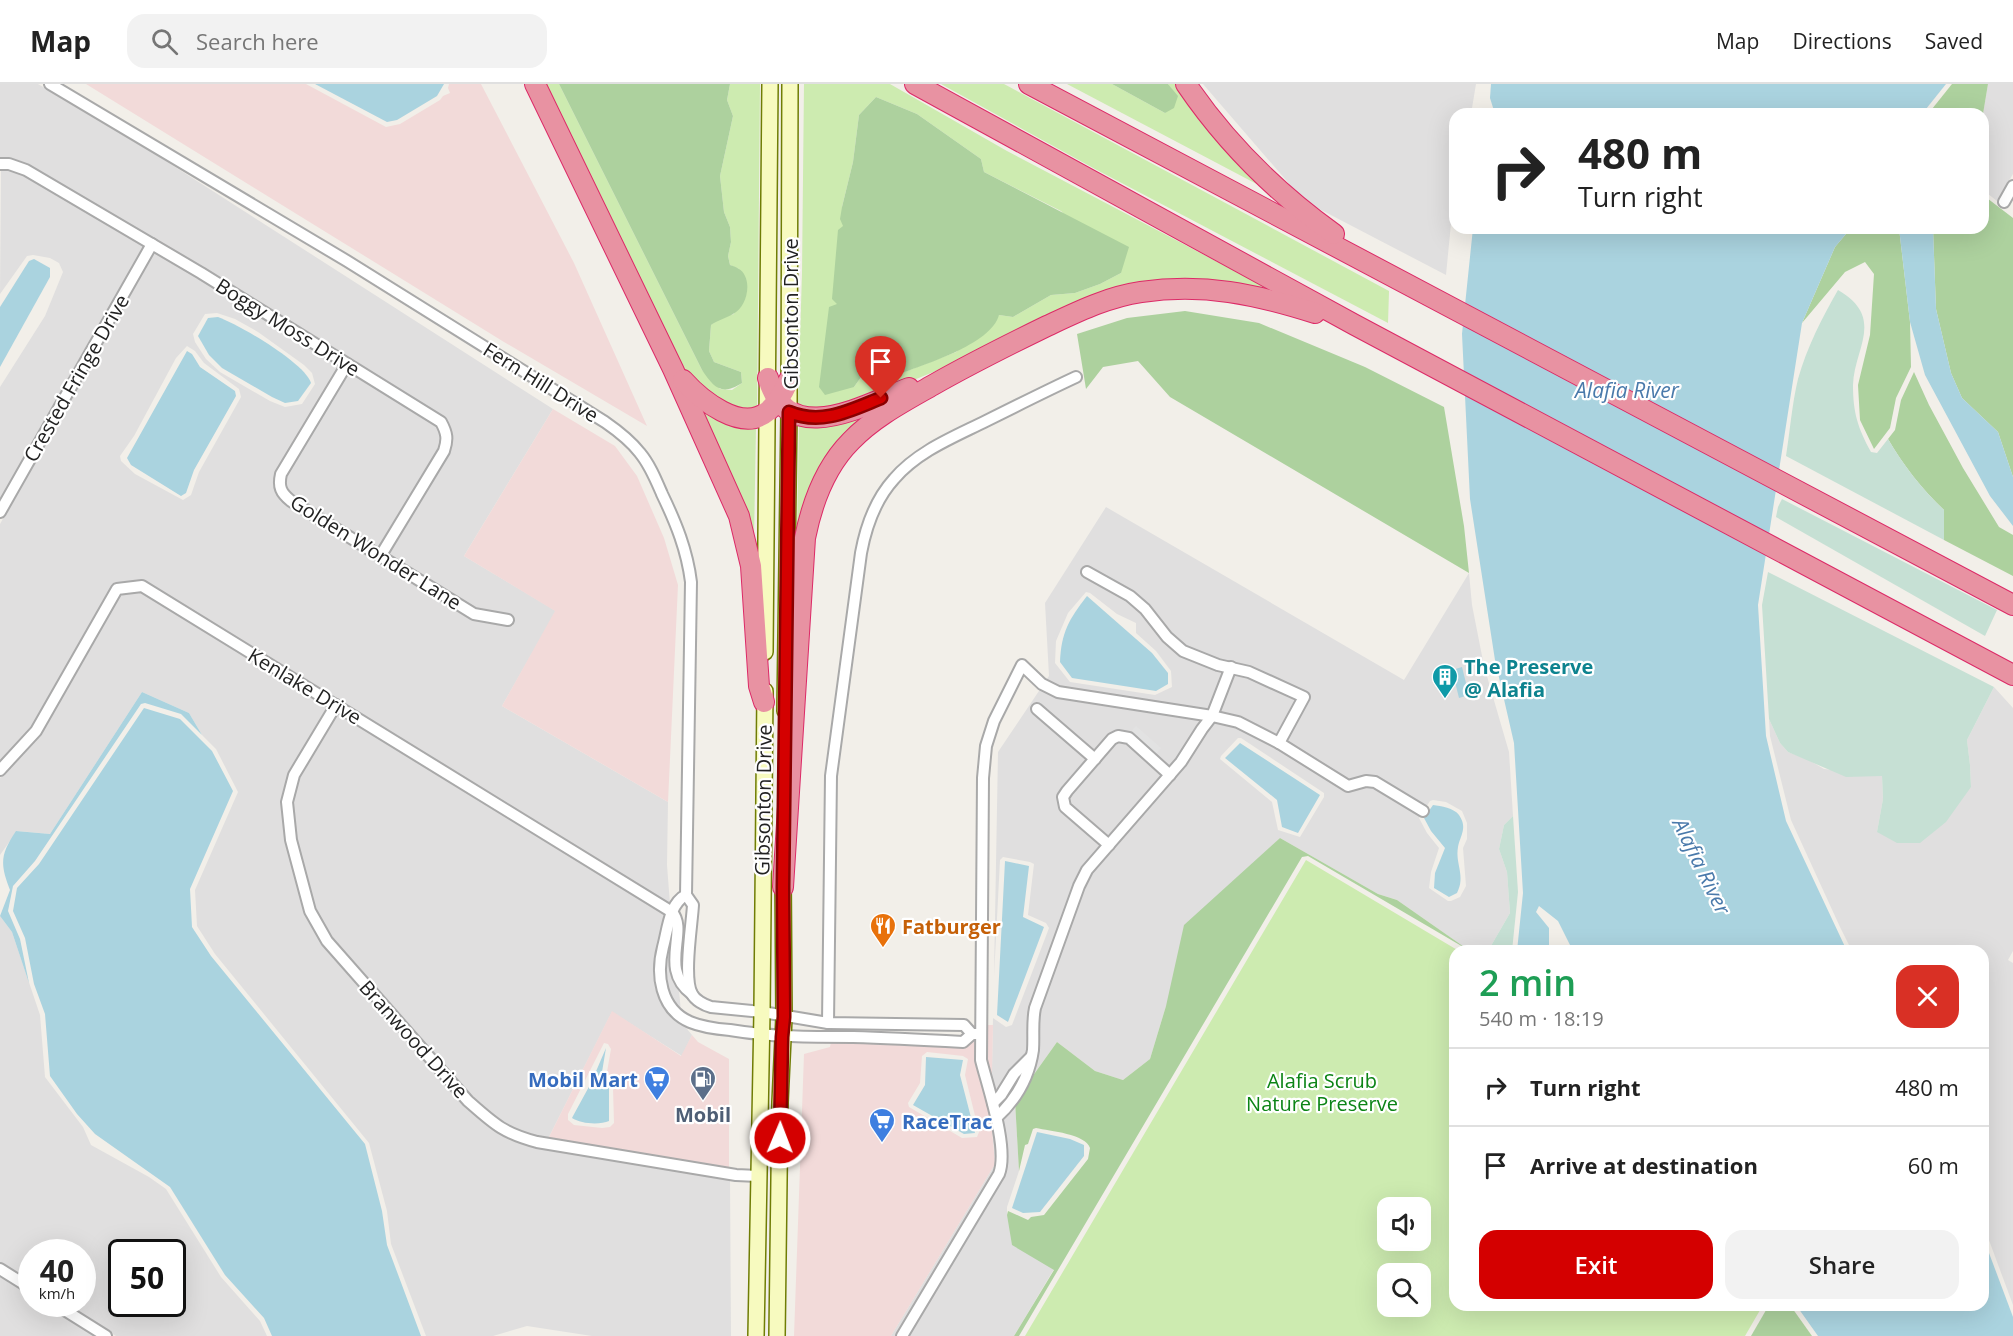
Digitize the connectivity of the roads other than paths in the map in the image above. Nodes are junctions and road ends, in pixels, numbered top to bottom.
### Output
1 (50, 84) edge
2 (535, 84) edge
3 (770, 84) edge
4 (790, 84) edge
5 (915, 84) edge
6 (1029, 84) edge
7 (1186, 84) edge
8 (0, 164) edge
9 (2013, 186) edge
10 (2004, 202) dead end
11 (152, 244) junction
12 (1382, 270) junction
13 (1355, 325) junction
14 (347, 364) junction
15 (967, 366) junction
16 (673, 369) junction
17 (1076, 377) dead end
18 (768, 378) joint
19 (789, 380) joint
20 (778, 408) junction
21 (0, 512) edge
22 (381, 555) junction
23 (1087, 572) dead end
24 (2013, 605) edge
25 (508, 620) dead end
26 (1231, 667) junction
27 (2013, 675) edge
28 (764, 702) junction
29 (336, 705) junction
30 (1037, 709) dead end
31 (1212, 716) junction
32 (1279, 743) junction
33 (1095, 759) junction
34 (0, 770) edge
35 (1170, 775) junction
36 (1423, 811) dead end
37 (1109, 845) junction
38 (783, 887) junction
39 (686, 895) junction
40 (672, 912) junction
41 (692, 994) junction
42 (762, 1012) junction
43 (784, 1017) junction
44 (828, 1023) junction
45 (976, 1034) junction
46 (761, 1035) junction
47 (782, 1037) junction
48 (1031, 1057) junction
49 (993, 1103) junction
50 (996, 1118) junction
51 (758, 1176) junction
52 (0, 1269) edge
53 (18, 1280) edge
54 (757, 1283) junction
55 (76, 1317) edge
56 (106, 1336) edge
57 (756, 1336) edge
58 (764, 1336) edge
59 (777, 1336) edge
60 (902, 1336) edge

1 - 39 street, Fern Hill Drive
2 - 16 highway
3 - 18 main road, Gibsonton Drive
4 - 19 main road, Gibsonton Drive
5 - 13 highway
6 - 12 highway
7 - 12 highway
8 - 11 street, Boggy Moss Drive
9 - 10 street
11 - 14 street, Boggy Moss Drive
11 - 21 street, Crested Fringe Drive
12 - 24 highway
13 - 15 highway
13 - 27 highway
14 - 22 street, Boggy Moss Drive
14 - 22 street, Golden Wonder Lane
15 - 20 highway
15 - 38 highway
16 - 20 highway
16 - 28 highway
17 - 44 street
18 - 20 highway
19 - 20 highway
20 - 28 main road, Gibsonton Drive
20 - 38 main road, Gibsonton Drive
22 - 25 street, Golden Wonder Lane
23 - 26 street
26 - 31 street
26 - 32 street
28 - 42 main road, Gibsonton Drive
29 - 34 street, Kenlake Drive
29 - 40 street, Kenlake Drive
29 - 51 street, Branwood Drive
30 - 33 street
31 - 32 street
31 - 35 street
31 - 45 street
32 - 36 street
33 - 35 street
33 - 37 street
35 - 37 street
37 - 48 street
38 - 43 main road, Gibsonton Drive
39 - 40 street
39 - 41 street, Fern Hill Drive
40 - 41 street
40 - 46 street
41 - 42 street
42 - 43 street
42 - 46 main road, Gibsonton Drive
43 - 44 street
43 - 47 main road, Gibsonton Drive
44 - 45 street
45 - 47 street
45 - 49 street
46 - 47 street
46 - 51 main road, Gibsonton Drive
47 - 59 main road, Gibsonton Drive
48 - 49 street
48 - 50 street
49 - 50 street
50 - 60 street
51 - 54 main road, Gibsonton Drive
52 - 53 street
54 - 57 main road, Gibsonton Drive
54 - 58 main road
55 - 56 street

